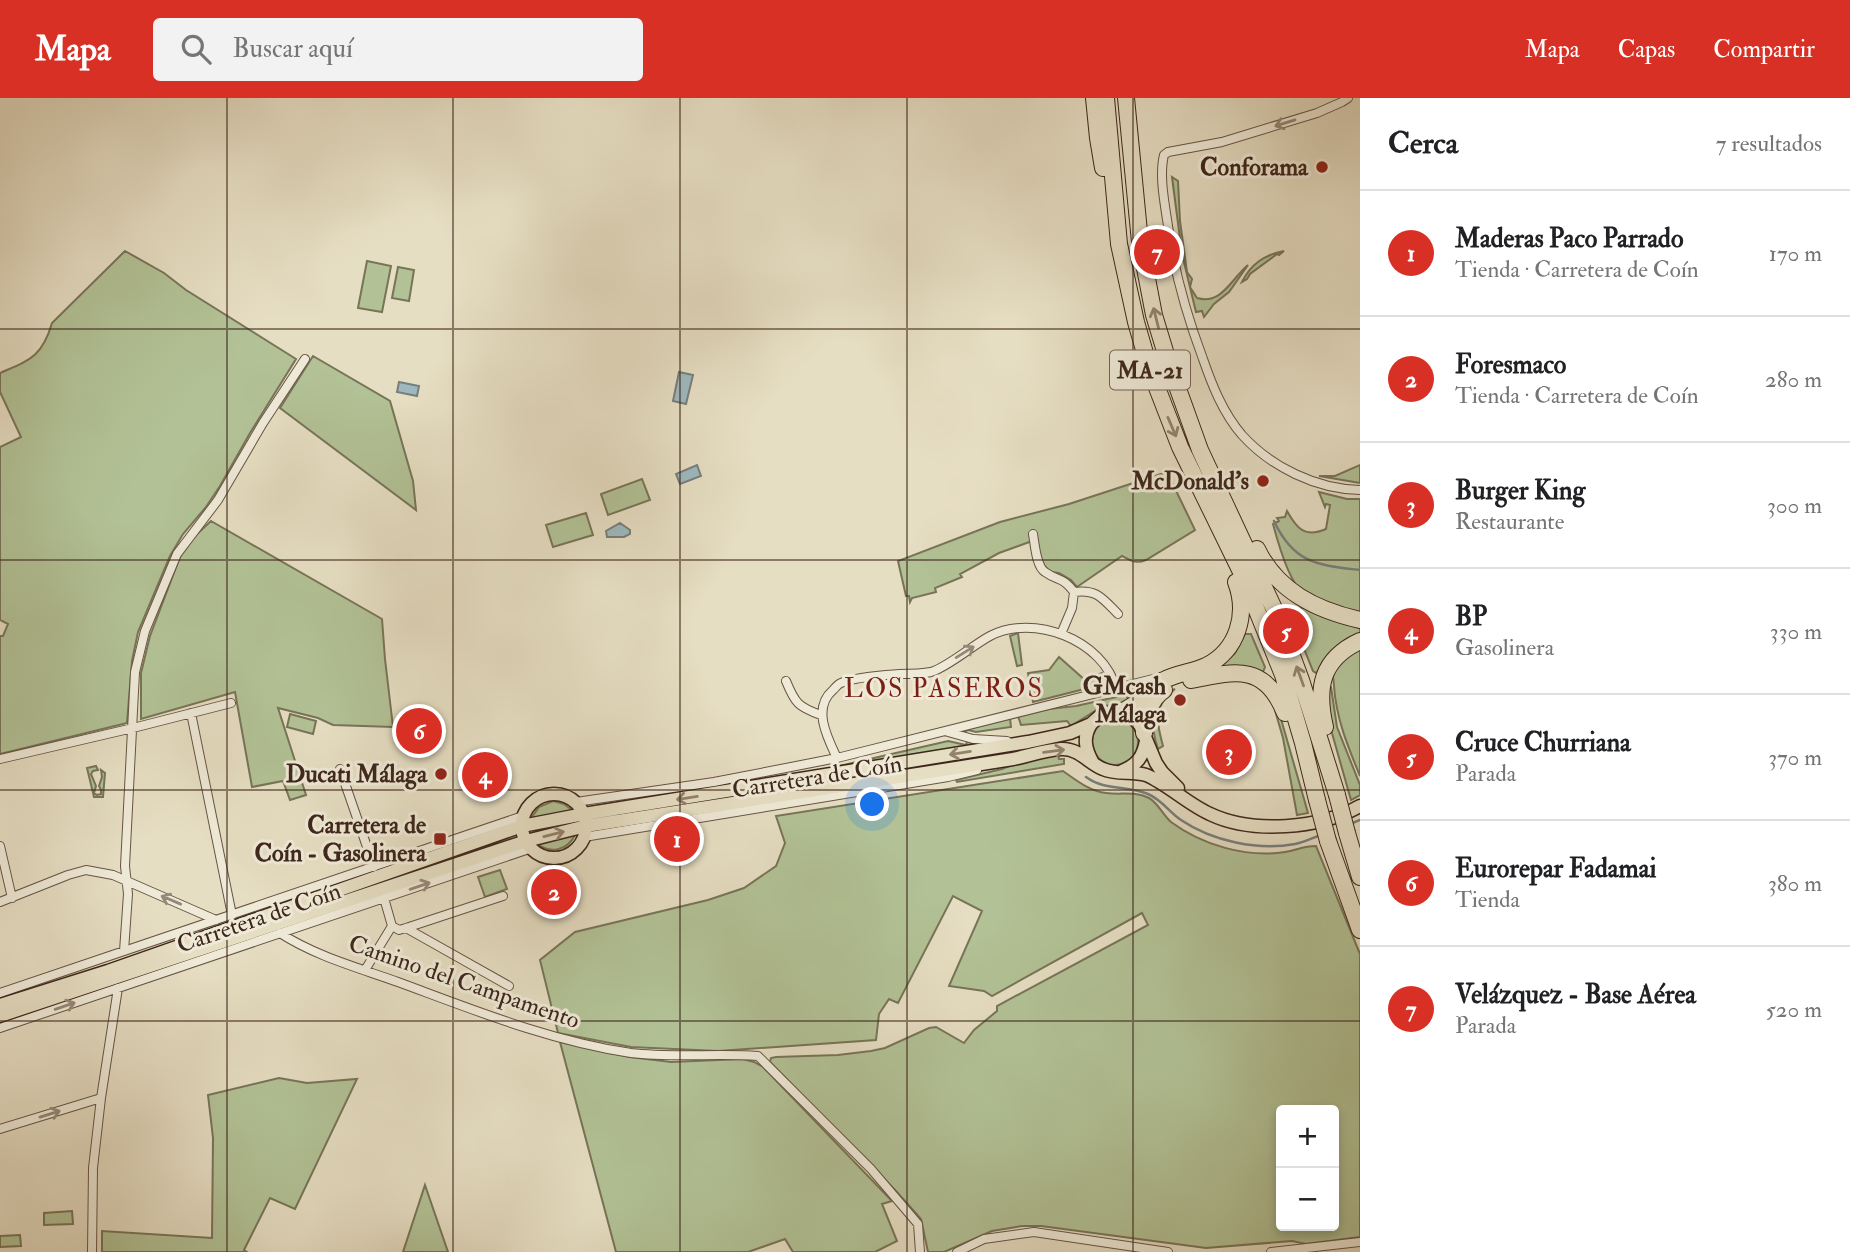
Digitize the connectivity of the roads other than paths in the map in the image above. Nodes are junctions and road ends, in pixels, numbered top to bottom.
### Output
1 (1094, 98) edge
2 (1106, 98) edge
3 (1126, 98) edge
4 (1348, 98) edge
5 (1119, 244) junction
6 (305, 359) dead end
7 (1193, 429) junction
8 (1200, 489) junction
9 (1360, 491) edge
10 (1033, 534) dead end
11 (1074, 592) junction
12 (1118, 614) dead end
13 (1360, 620) edge
14 (1061, 634) junction
15 (1360, 640) edge
16 (1181, 673) junction
17 (786, 681) dead end
18 (1116, 689) junction
19 (232, 703) dead end
20 (1121, 712) junction
21 (191, 713) junction
22 (821, 715) junction
23 (1091, 724) junction
24 (133, 728) junction
25 (944, 732) junction
26 (1145, 737) junction
27 (1028, 742) junction
28 (837, 758) junction
29 (0, 759) edge
30 (1092, 761) junction
31 (1328, 765) junction
32 (340, 769) dead end
33 (1120, 772) junction
34 (1317, 797) junction
35 (576, 803) junction
36 (1193, 804) junction
37 (1360, 806) edge
38 (523, 821) junction
39 (584, 826) junction
40 (529, 845) junction
41 (0, 846) edge
42 (374, 867) junction
43 (1360, 877) edge
44 (127, 881) junction
45 (502, 896) dead end
46 (12, 898) junction
47 (384, 898) junction
48 (0, 902) edge
49 (232, 915) junction
50 (216, 920) junction
51 (391, 926) junction
52 (406, 928) junction
53 (1360, 930) edge
54 (280, 933) junction
55 (124, 951) junction
56 (365, 970) junction
57 (509, 986) dead end
58 (118, 988) junction
59 (0, 993) edge
60 (0, 1005) edge
61 (0, 1016) edge
62 (0, 1027) edge
63 (101, 1098) junction
64 (0, 1129) edge
65 (1360, 1242) edge
66 (1342, 1248) edge
67 (92, 1252) edge
68 (920, 1252) edge
69 (957, 1252) edge
70 (1168, 1252) edge
71 (1271, 1252) edge

1 - 5 highway
2 - 5 highway, MA-21
7 -> 3 highway, MA-21
4 -> 9 street
5 -> 8 highway, MA-21
6 - 24 street
7 - 13 highway
31 -> 7 highway, MA-21
8 - 16 highway
8 - 34 highway, MA-21
10 - 11 street
11 - 12 street
11 - 14 street
14 - 18 street
22 -> 14 street
15 - 31 highway
16 - 18 street, Carretera de Coín
16 - 20 highway
17 - 22 street
18 - 25 street, Carretera de Coín
19 - 21 street
20 - 23 main road
20 - 26 main road
21 - 24 street
21 - 49 street
22 - 28 street
23 - 27 main road
23 - 30 main road
24 - 29 street
24 - 44 street
25 - 27 street, Carretera de Coín
25 - 28 street, Carretera de Coín
26 - 33 main road
26 - 34 highway
26 - 36 main road
27 -> 39 main road
28 - 35 street, Carretera de Coín
30 - 33 main road
39 -> 30 main road
31 - 43 highway, MA-21, bridge
32 - 42 street
33 - 36 main road
34 - 53 highway, MA-21, bridge
35 - 38 main road
35 - 39 main road
36 - 37 main road
38 - 39 main road
38 - 40 main road
38 - 42 street, Carretera de Coín
38 - 60 main road, Carretera de Coín
40 -> 39 main road
39 - 40 main road
47 -> 40 street, Carretera de Coín
40 - 61 main road
41 - 46 street
42 - 49 street, Carretera de Coín
44 - 46 street
50 -> 44 street
44 - 55 street
45 - 52 street
46 - 48 street
47 - 51 street
47 - 54 street, Carretera de Coín
49 - 50 street, Carretera de Coín
50 - 55 street, Carretera de Coín
51 - 52 street
51 - 56 street
52 - 57 street
54 - 56 street, Camino del Campamento
54 - 58 street, Carretera de Coín
55 - 59 street, Carretera de Coín
56 - 68 street, Camino del Campamento
62 -> 58 street, Carretera de Coín
58 - 63 street
64 -> 63 street
63 - 67 street
65 - 66 street
66 - 71 street
69 - 70 street

